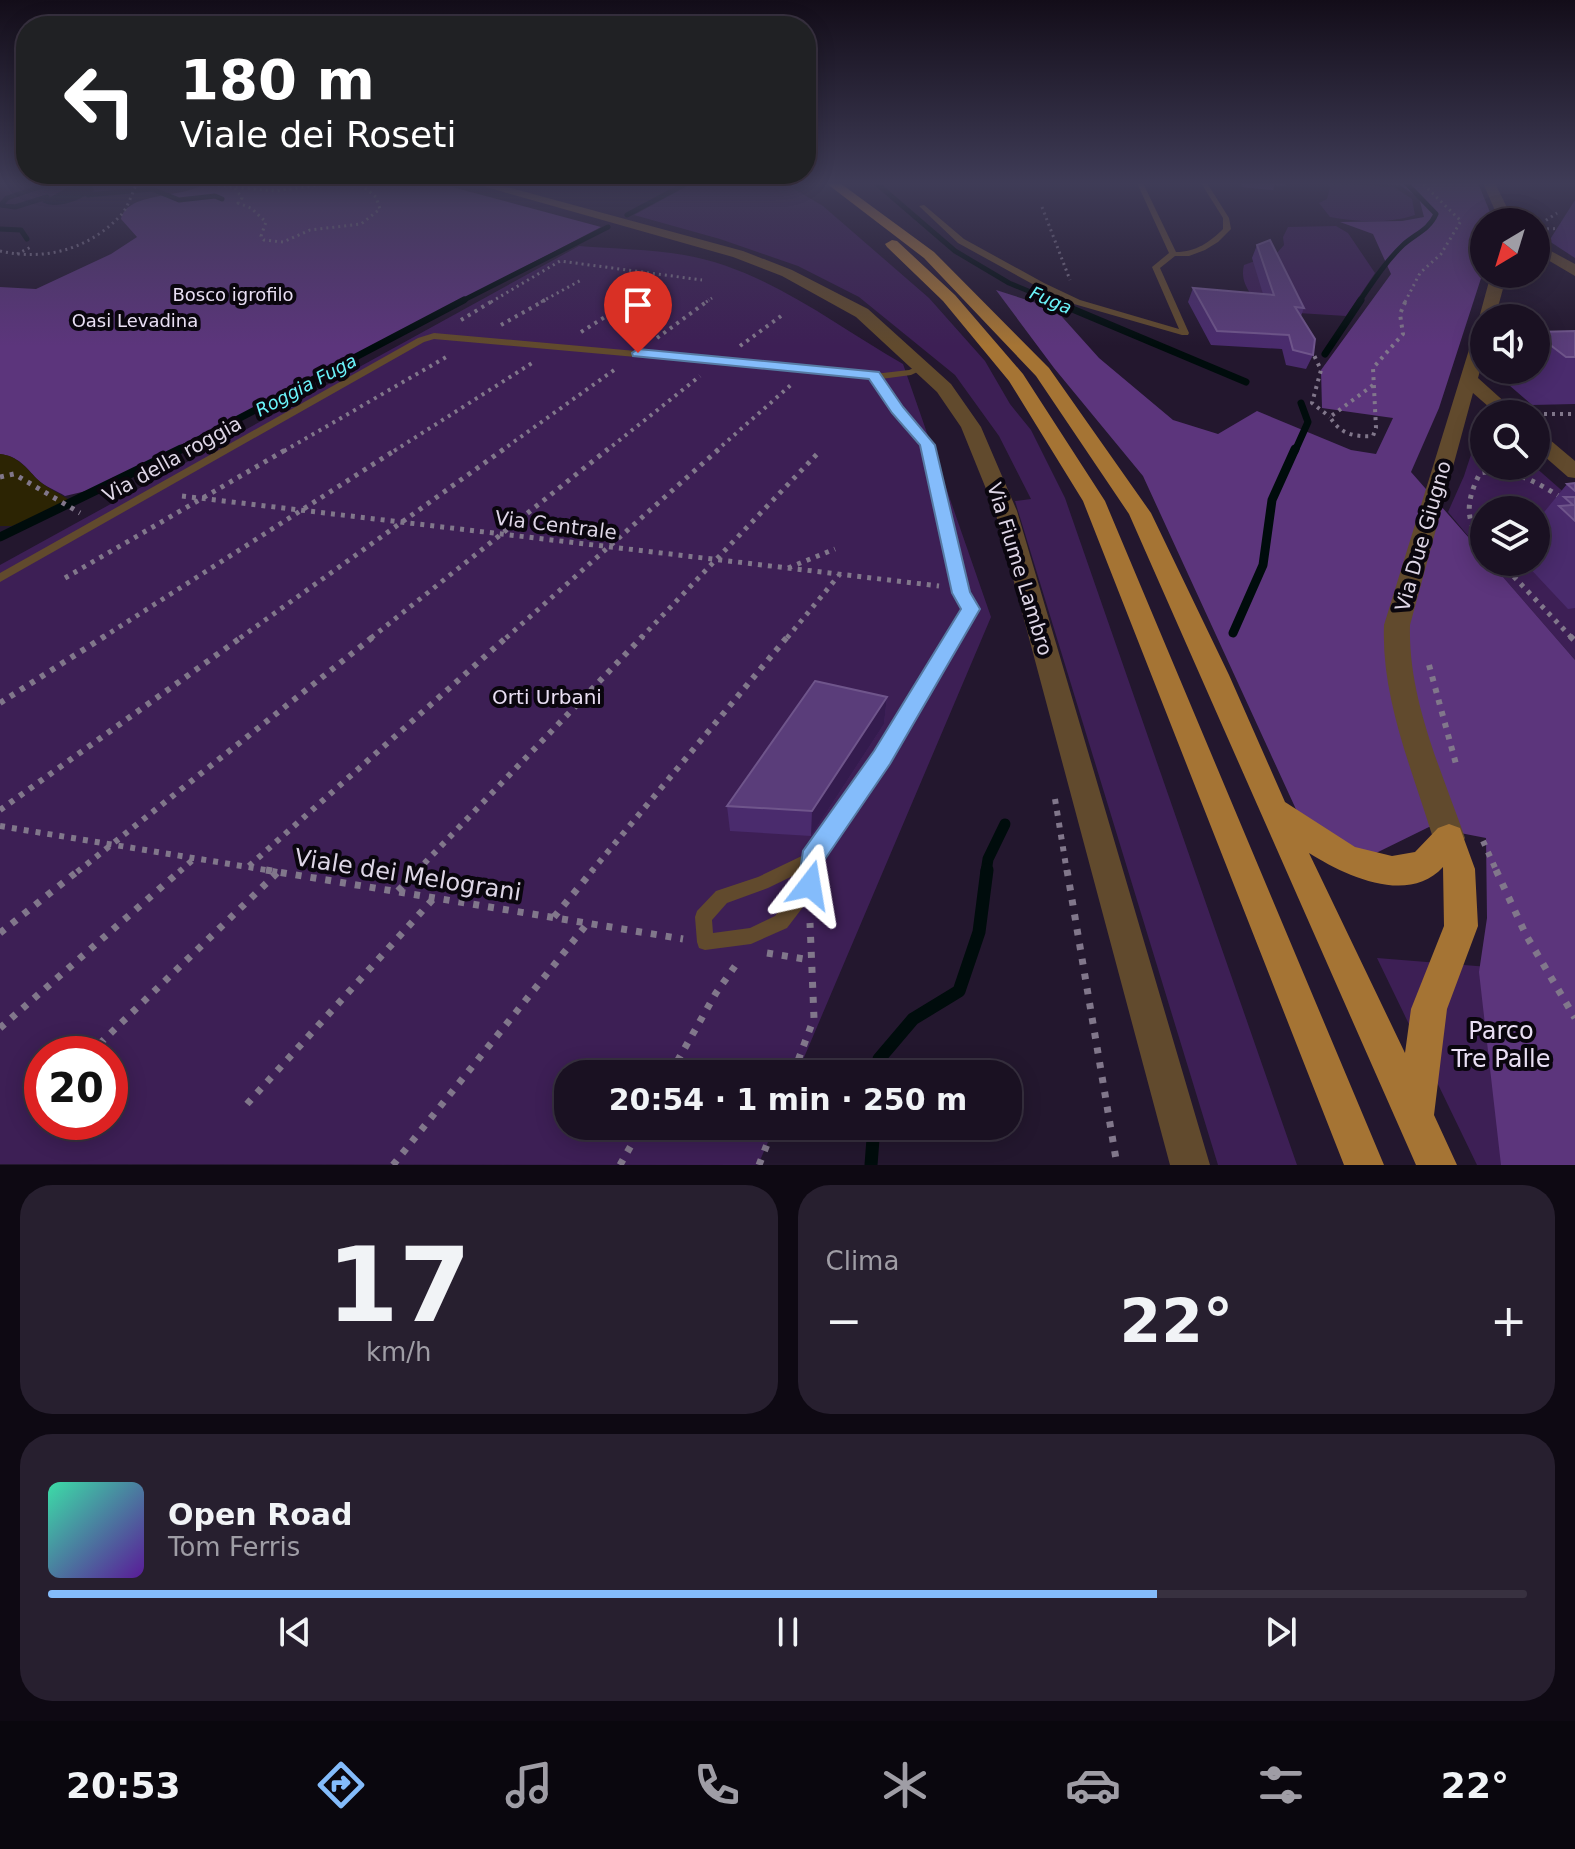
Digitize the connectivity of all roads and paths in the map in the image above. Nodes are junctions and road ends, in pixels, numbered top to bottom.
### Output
1 (92, 237) edge
2 (262, 237) edge
3 (293, 237) edge
4 (680, 237) edge
5 (883, 237) edge
6 (905, 237) edge
7 (957, 237) edge
8 (1054, 237) edge
9 (1165, 237) edge
10 (1219, 237) edge
11 (1451, 237) edge
12 (33, 246) dead end
13 (0, 251) edge
14 (17, 254) junction
15 (1173, 254) junction
16 (1550, 256) edge
17 (1575, 271) edge
18 (583, 279) dead end
19 (702, 280) dead end
20 (655, 286) dead end
21 (712, 298) dead end
22 (1100, 309) junction
23 (781, 316) dead end
24 (434, 336) junction
25 (478, 338) junction
26 (1308, 342) edge
27 (559, 345) junction
28 (638, 353) junction
29 (720, 360) junction
30 (923, 367) junction
31 (810, 369) junction
32 (874, 375) junction
33 (1470, 376) edge
34 (1469, 380) junction
35 (1373, 385) junction
36 (1492, 400) edge
37 (1550, 414) edge
38 (1575, 414) edge
39 (1330, 417) junction
40 (1550, 450) edge
41 (819, 452) dead end
42 (1575, 472) edge
43 (0, 477) edge
44 (149, 492) junction
45 (1471, 496) edge
46 (200, 498) junction
47 (1470, 498) edge
48 (1564, 500) edge
49 (74, 509) dead end
50 (298, 510) junction
51 (401, 522) junction
52 (1470, 529) edge
53 (501, 534) junction
54 (611, 547) junction
55 (835, 549) dead end
56 (714, 559) junction
57 (787, 568) junction
58 (840, 574) junction
59 (1513, 576) edge
60 (0, 578) edge
61 (65, 578) dead end
62 (960, 588) junction
63 (1575, 641) edge
64 (1428, 660) dead end
65 (0, 703) edge
66 (1457, 766) dead end
67 (1053, 791) dead end
68 (1272, 808) junction
69 (0, 810) edge
70 (0, 826) edge
71 (1465, 837) junction
72 (112, 844) junction
73 (195, 858) junction
74 (812, 859) junction
75 (249, 867) junction
76 (278, 872) junction
77 (397, 892) junction
78 (434, 898) junction
79 (554, 918) junction
80 (587, 923) junction
81 (0, 933) edge
82 (705, 942) junction
83 (763, 952) dead end
84 (1575, 1018) edge
85 (0, 1028) edge
86 (108, 1036) edge
87 (678, 1060) edge
88 (798, 1060) edge
89 (247, 1104) dead end
90 (1415, 1115) junction
91 (634, 1140) edge
92 (769, 1140) edge
93 (393, 1165) edge
94 (620, 1165) edge
95 (759, 1165) edge
96 (1117, 1165) edge
97 (1190, 1165) edge
98 (1364, 1165) edge
99 (1437, 1165) edge

1 - 14 path
2 - 3 path
4 - 30 street, Via Fiume Lambro
5 - 98 main road
6 - 68 main road
7 - 22 lane
8 - 22 path
9 - 15 lane
10 - 15 lane
11 - 35 path
12 - 14 path
13 - 14 path
15 - 22 lane
16 - 17 street
18 - 25 path
19 - 24 path
20 - 27 path
21 - 28 path
23 - 29 path
24 - 25 lane, Via della roggia
24 - 44 lane, Via della roggia
25 - 27 lane, Via della roggia
25 - 46 path
26 - 39 path
27 - 28 lane, Via della roggia
27 - 50 path
28 - 29 lane, Via della roggia
28 - 51 path
29 - 31 lane, Via della roggia
29 - 53 path
30 - 32 lane, Via della roggia
30 - 97 street, Via Fiume Lambro
31 - 32 lane, Via della roggia
31 - 54 path
32 - 62 lane
33 - 34 street, Via Due Giugno
34 - 36 street
34 - 71 street, Via Due Giugno
35 - 39 path
35 - 39 path
37 - 38 path
40 - 42 street
41 - 56 path
43 - 49 path
44 - 46 path, Via Centrale
44 - 60 lane, Via della roggia
45 - 48 path
46 - 50 path, Via Centrale
46 - 61 path
47 - 52 path
50 - 51 path, Via Centrale
50 - 65 path
51 - 53 path, Via Centrale
51 - 69 path
53 - 54 path, Via Centrale
53 - 72 path
54 - 56 path, Via Centrale
54 - 75 path
55 - 57 path
56 - 57 path, Via Centrale
56 - 77 path
57 - 58 path, Via Centrale
58 - 62 path, Via Centrale
58 - 79 path
59 - 63 path
62 - 74 lane
64 - 66 path
67 - 96 path
68 - 71 main road
68 - 90 main road
70 - 72 path, Viale dei Melograni
71 - 84 path
71 - 90 main road
72 - 73 path, Viale dei Melograni
72 - 81 path
73 - 75 path, Viale dei Melograni
73 - 85 path
74 - 82 lane
74 - 82 lane
75 - 76 path, Viale dei Melograni
76 - 77 path, Viale dei Melograni
76 - 86 path
77 - 78 path, Viale dei Melograni
78 - 79 path, Viale dei Melograni
78 - 89 path
79 - 80 path, Viale dei Melograni
80 - 82 path, Viale dei Melograni
80 - 93 path
82 - 87 path, Viale dei Melograni
83 - 88 path
90 - 99 main road
91 - 94 path
92 - 95 path

